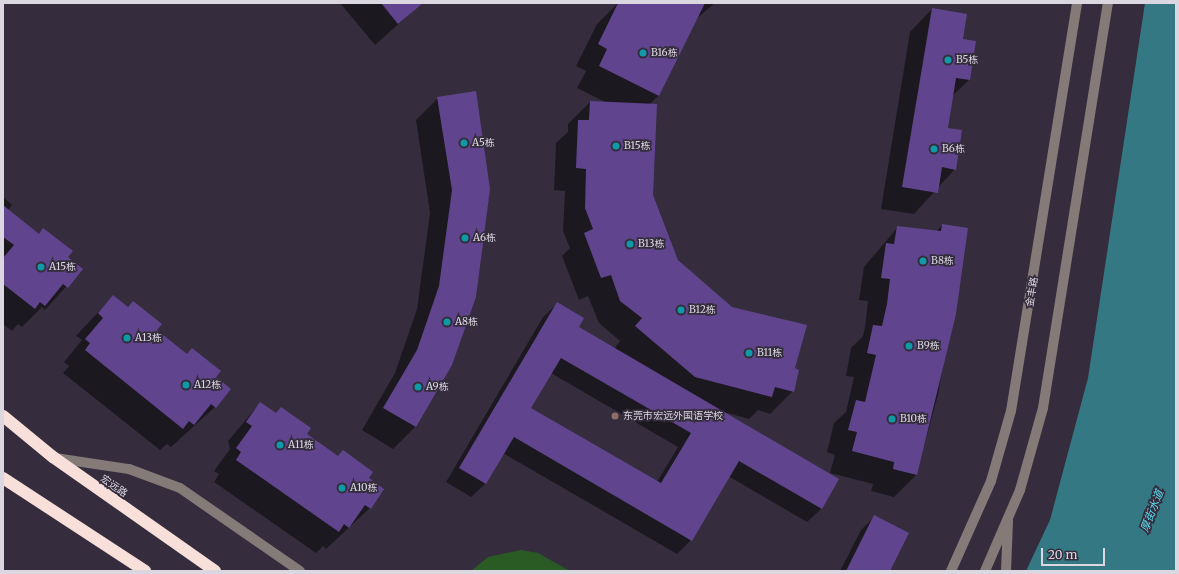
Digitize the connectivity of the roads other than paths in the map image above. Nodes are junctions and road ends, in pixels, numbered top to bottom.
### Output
1 (1077, 3) edge
2 (1108, 3) edge
3 (3, 416) edge
4 (53, 458) junction
5 (3, 478) edge
6 (1008, 516) junction
7 (145, 571) edge
8 (215, 571) edge
9 (300, 571) edge
10 (951, 571) edge
11 (985, 571) edge
12 (1006, 571) edge

1 - 10 street, 金丰路
2 - 6 street
3 - 4 highway, 宏远路
4 - 8 highway, 宏远路
4 - 9 street
5 - 7 highway
6 - 11 street
6 - 12 street

